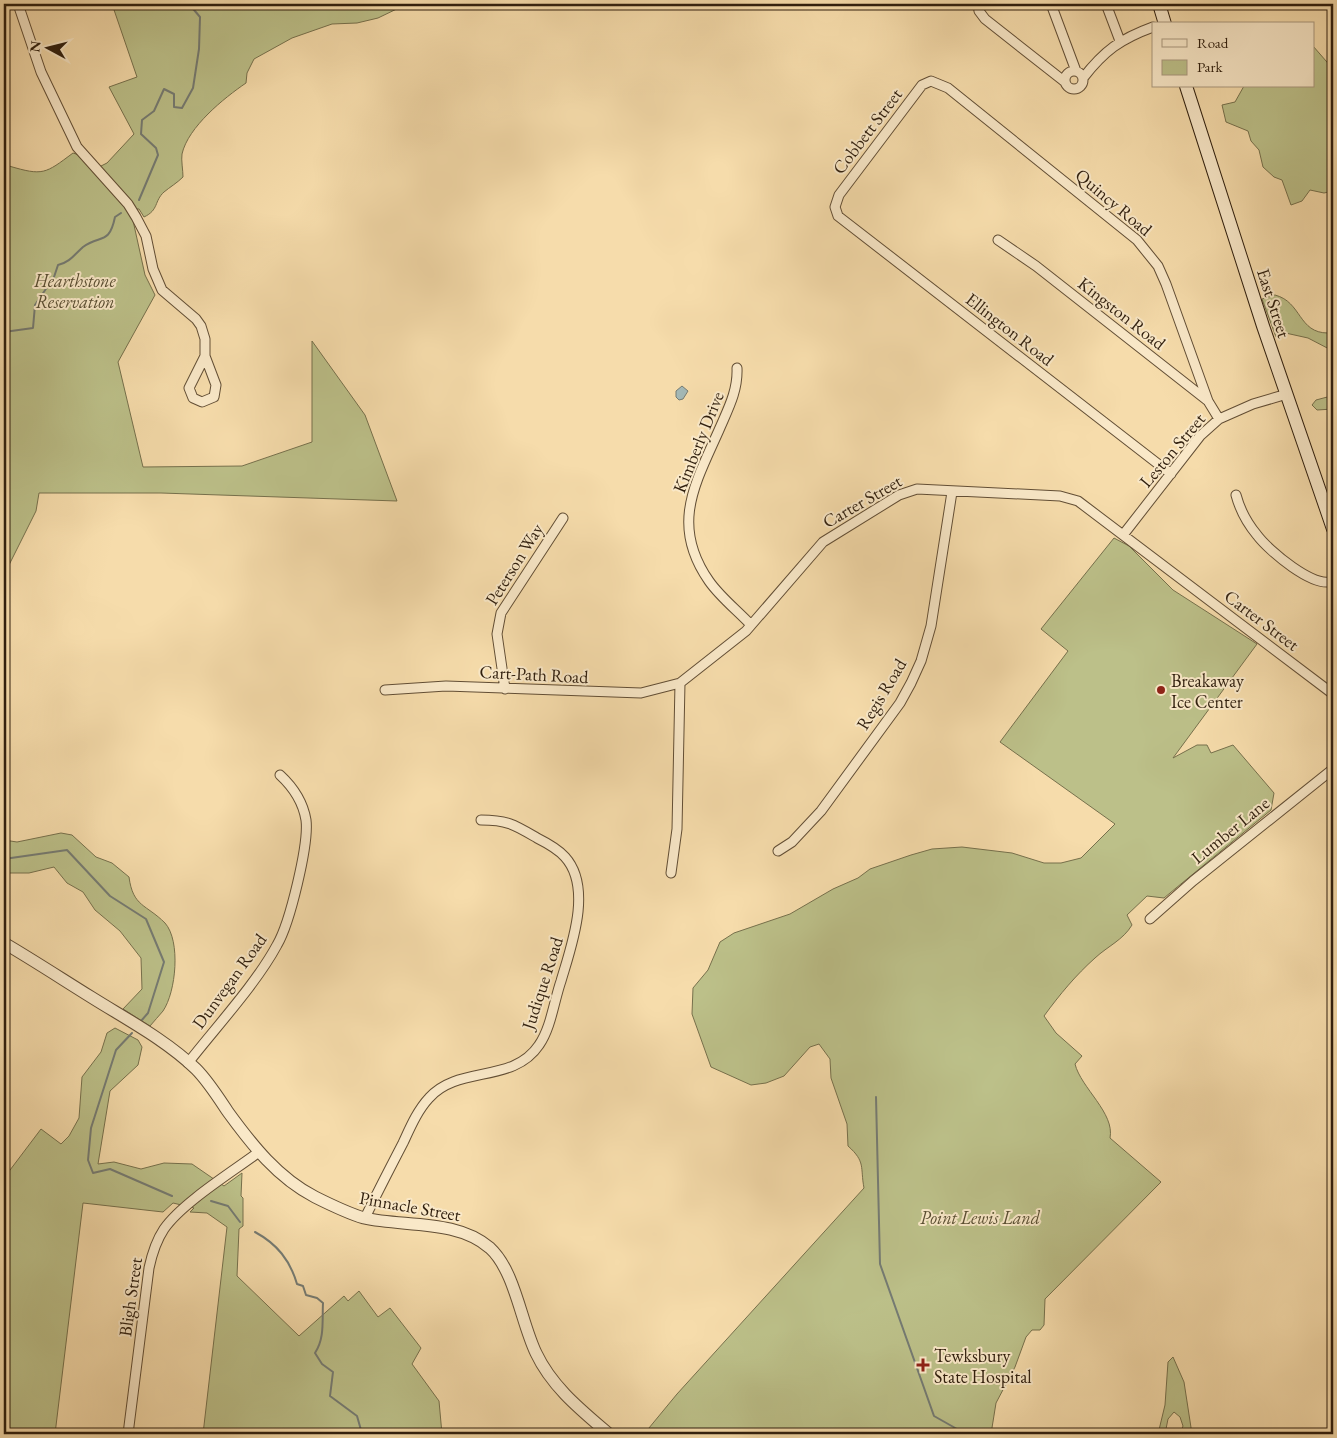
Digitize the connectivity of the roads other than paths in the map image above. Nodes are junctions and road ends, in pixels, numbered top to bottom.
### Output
1 (18, 4) edge
2 (978, 4) edge
3 (1051, 4) edge
4 (1106, 4) edge
5 (1159, 4) edge
6 (1162, 22) edge
7 (1152, 28) edge
8 (1120, 41) junction
9 (1079, 75) junction
10 (931, 80) joint
11 (1066, 82) junction
12 (1187, 88) edge
13 (835, 207) joint
14 (998, 240) dead end
15 (205, 356) junction
16 (737, 368) dead end
17 (1287, 394) junction
18 (1208, 401) junction
19 (1219, 419) junction
20 (1171, 474) junction
21 (952, 492) junction
22 (1236, 495) dead end
23 (563, 518) dead end
24 (1333, 529) edge
25 (1123, 535) junction
26 (1333, 581) edge
27 (751, 625) junction
28 (680, 683) junction
29 (506, 689) junction
30 (385, 690) dead end
31 (1333, 694) edge
32 (1333, 769) edge
33 (280, 775) dead end
34 (481, 820) dead end
35 (778, 851) dead end
36 (671, 873) dead end
37 (1150, 919) dead end
38 (5, 946) edge
39 (188, 1063) junction
40 (259, 1152) junction
41 (365, 1218) junction
42 (128, 1434) edge
43 (609, 1434) edge

1 - 15 street
2 - 11 street
3 - 9 street
4 - 8 street
5 - 6 main road
7 - 8 street
8 - 9 street
9 - 11 street
9 - 11 street
10 - 13 street, Cobbett Street
10 - 18 street, Quincy Road
12 - 17 main road, East Street
13 - 20 street, Ellington Road
14 - 18 street, Kingston Road
15 - 15 street
16 - 27 street, Kimberly Drive
17 - 19 street, Leston Street
17 - 24 main road, East Street
18 - 19 street, Kingston Road
19 - 20 street, Leston Street
20 - 25 street, Leston Street
21 - 25 street, Carter Street
21 - 27 street, Carter Street
21 - 35 street, Regis Road
22 - 26 street
23 - 29 street, Peterson Way
25 - 31 street, Carter Street
27 - 28 street, Carter Street
28 - 29 street, Cart-Path Road
28 - 36 street
29 - 30 street, Cart-Path Road
32 - 37 street, Lumber Lane
33 - 39 street, Dunvegan Road
34 - 41 street, Judique Road
38 - 39 street, Pinnacle Street
39 - 40 street, Pinnacle Street
40 - 41 street, Pinnacle Street
40 - 42 street, Bligh Street
41 - 43 street, Pinnacle Street

